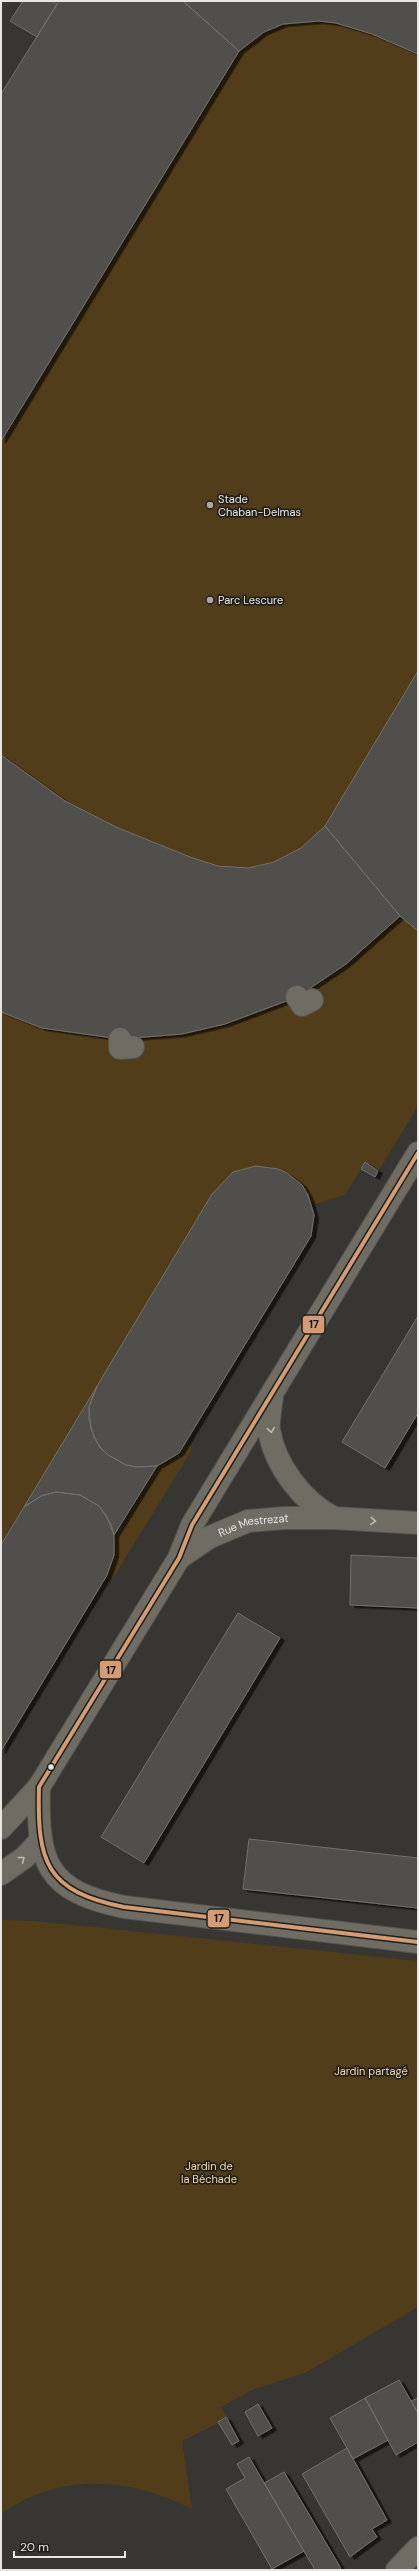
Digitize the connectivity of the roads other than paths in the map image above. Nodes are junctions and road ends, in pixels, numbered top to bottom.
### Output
1 (418, 1153) edge
2 (272, 1391) junction
3 (334, 1518) junction
4 (418, 1523) edge
5 (179, 1558) junction
6 (40, 1787) junction
7 (1, 1828) edge
8 (41, 1840) junction
9 (1, 1874) edge
10 (418, 1942) edge
11 (418, 2548) edge
12 (397, 2570) edge

1 - 2 street
2 -> 3 street, Rue Mestrezat
2 - 5 street
3 -> 4 street, Rue Mestrezat
3 - 5 street, Rue Mestrezat
5 - 6 street
6 - 7 street
6 - 8 street
9 -> 8 street
8 - 10 street
11 - 12 street

